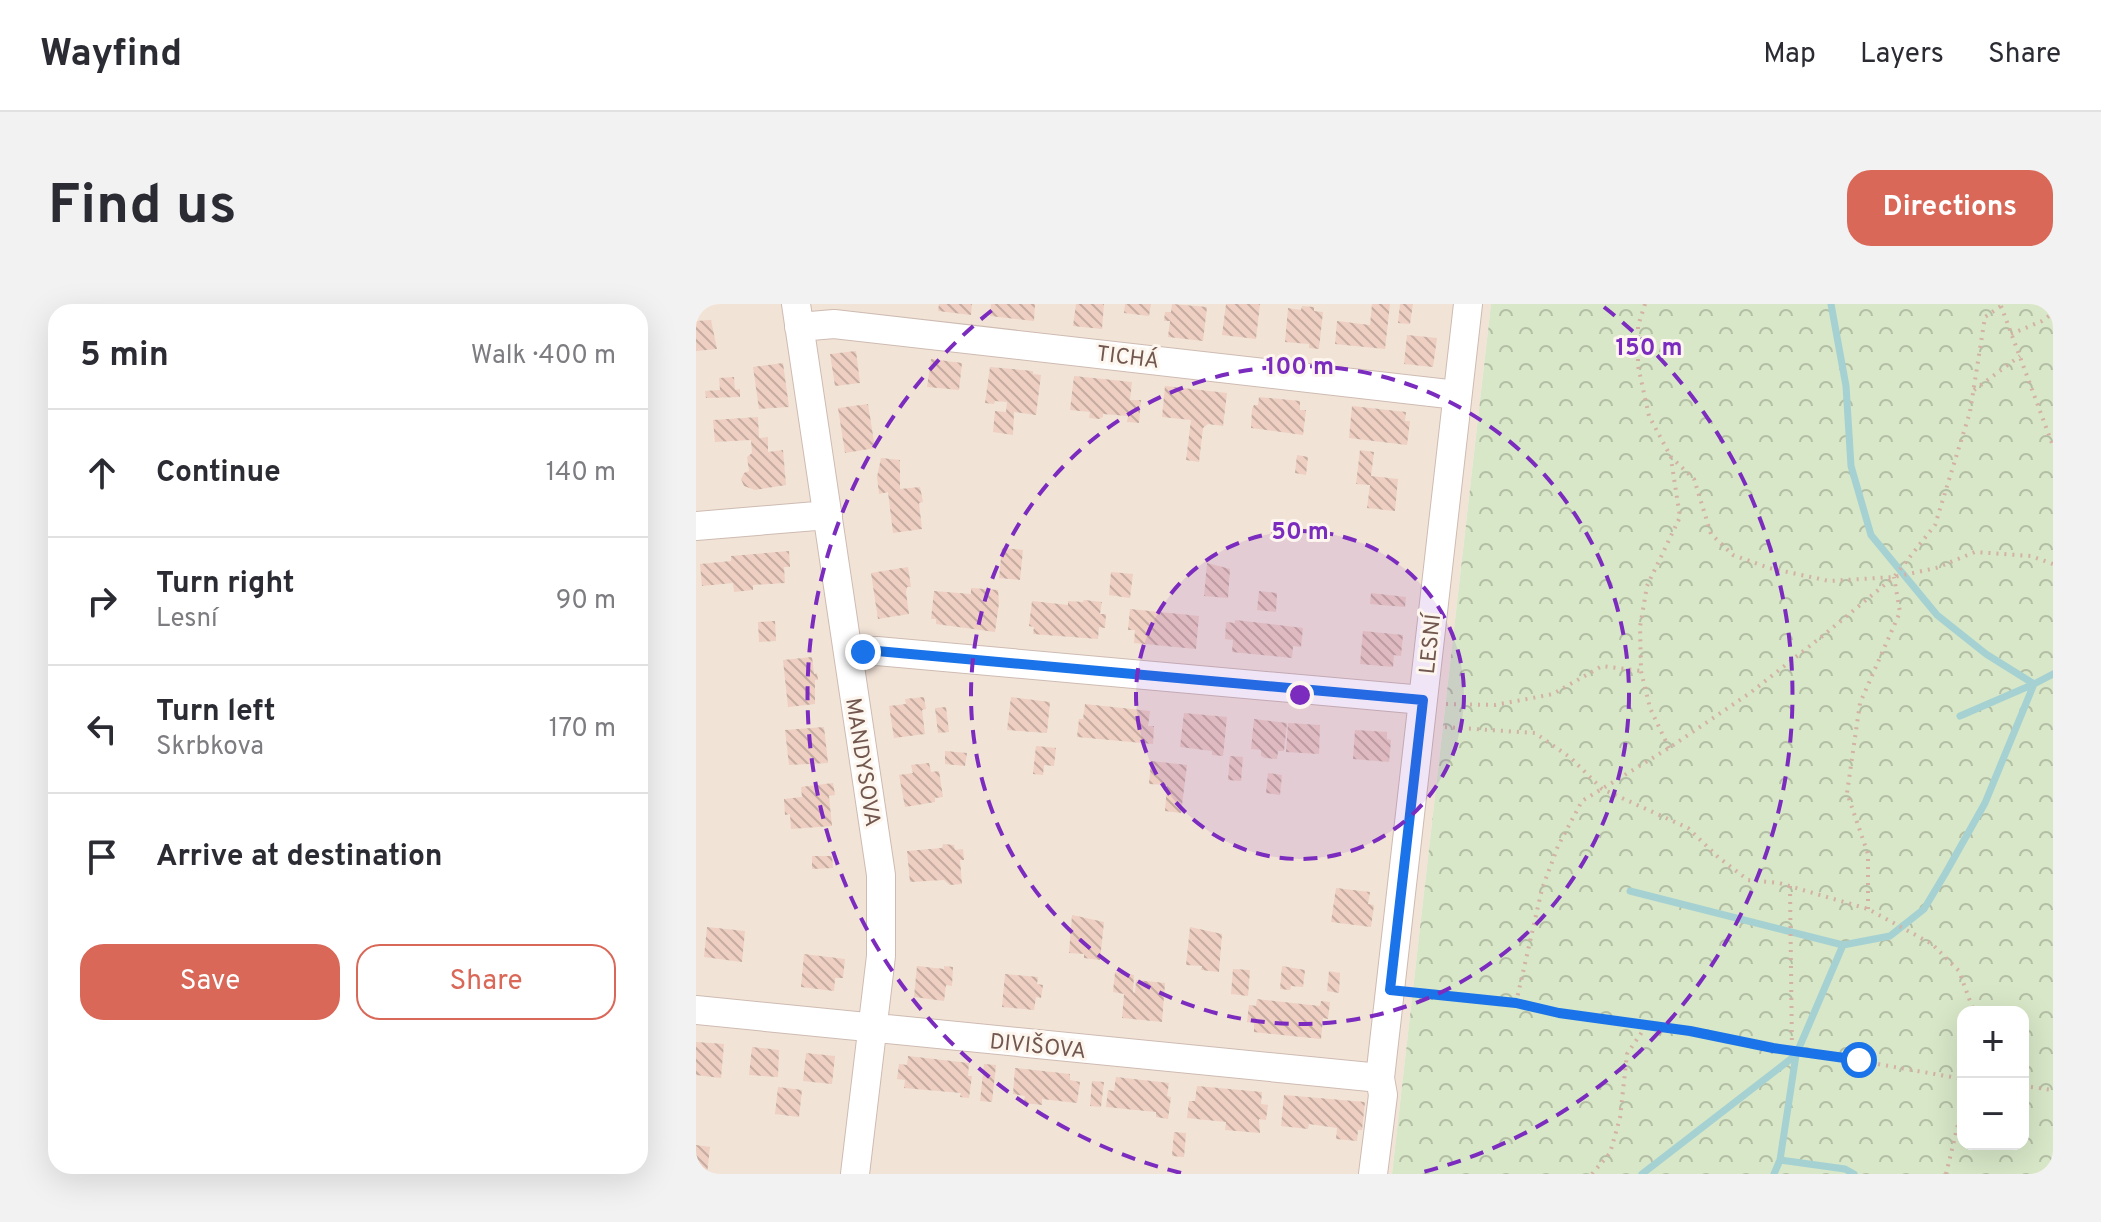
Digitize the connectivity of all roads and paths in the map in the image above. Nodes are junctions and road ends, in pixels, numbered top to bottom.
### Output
1 (1468, 304) edge
2 (1645, 304) edge
3 (2000, 305) edge
4 (2053, 313) edge
5 (798, 316) edge
6 (2011, 334) junction
7 (2020, 356) junction
8 (1974, 390) junction
9 (1457, 395) junction
10 (2053, 446) edge
11 (1671, 457) junction
12 (828, 515) junction
13 (696, 526) edge
14 (2053, 564) edge
15 (1894, 577) junction
16 (848, 653) junction
17 (1641, 671) junction
18 (1434, 702) junction
19 (1443, 726) dead end
20 (1669, 748) junction
21 (1602, 789) junction
22 (1790, 886) junction
23 (1868, 909) junction
24 (1390, 990) junction
25 (1516, 1003) junction
26 (1972, 1006) edge
27 (696, 1010) edge
28 (1646, 1025) junction
29 (873, 1028) junction
30 (1792, 1050) junction
31 (1380, 1078) junction
32 (1957, 1078) edge
33 (2029, 1087) edge
34 (2053, 1090) edge
35 (1957, 1129) edge
36 (855, 1174) edge
37 (1373, 1174) edge
38 (1592, 1174) edge
39 (1946, 1174) edge

1 - 9 street, LESNÍ
2 - 11 path
3 - 6 path
3 - 8 path
4 - 6 path
5 - 9 street, TICHÁ
5 - 12 street, MANDYSOVA
6 - 7 path
7 - 8 path
7 - 10 path
8 - 15 path
9 - 18 street, LESNÍ
11 - 15 path
11 - 17 path
12 - 13 street
12 - 16 street, MANDYSOVA
14 - 15 path
15 - 20 path
15 - 23 path
16 - 18 street
16 - 29 street, MANDYSOVA
17 - 18 path
17 - 20 path
18 - 24 street, LESNÍ
19 - 21 path
20 - 21 path
21 - 22 path
21 - 25 path
22 - 23 path
22 - 30 path
23 - 26 path
24 - 25 path
24 - 31 street, LESNÍ
25 - 28 path
27 - 29 street, DIVIŠOVA
28 - 30 path
28 - 38 path
29 - 31 street, DIVIŠOVA
29 - 36 street, MANDYSOVA
30 - 32 path
31 - 37 street, LESNÍ
33 - 34 path
35 - 39 path

